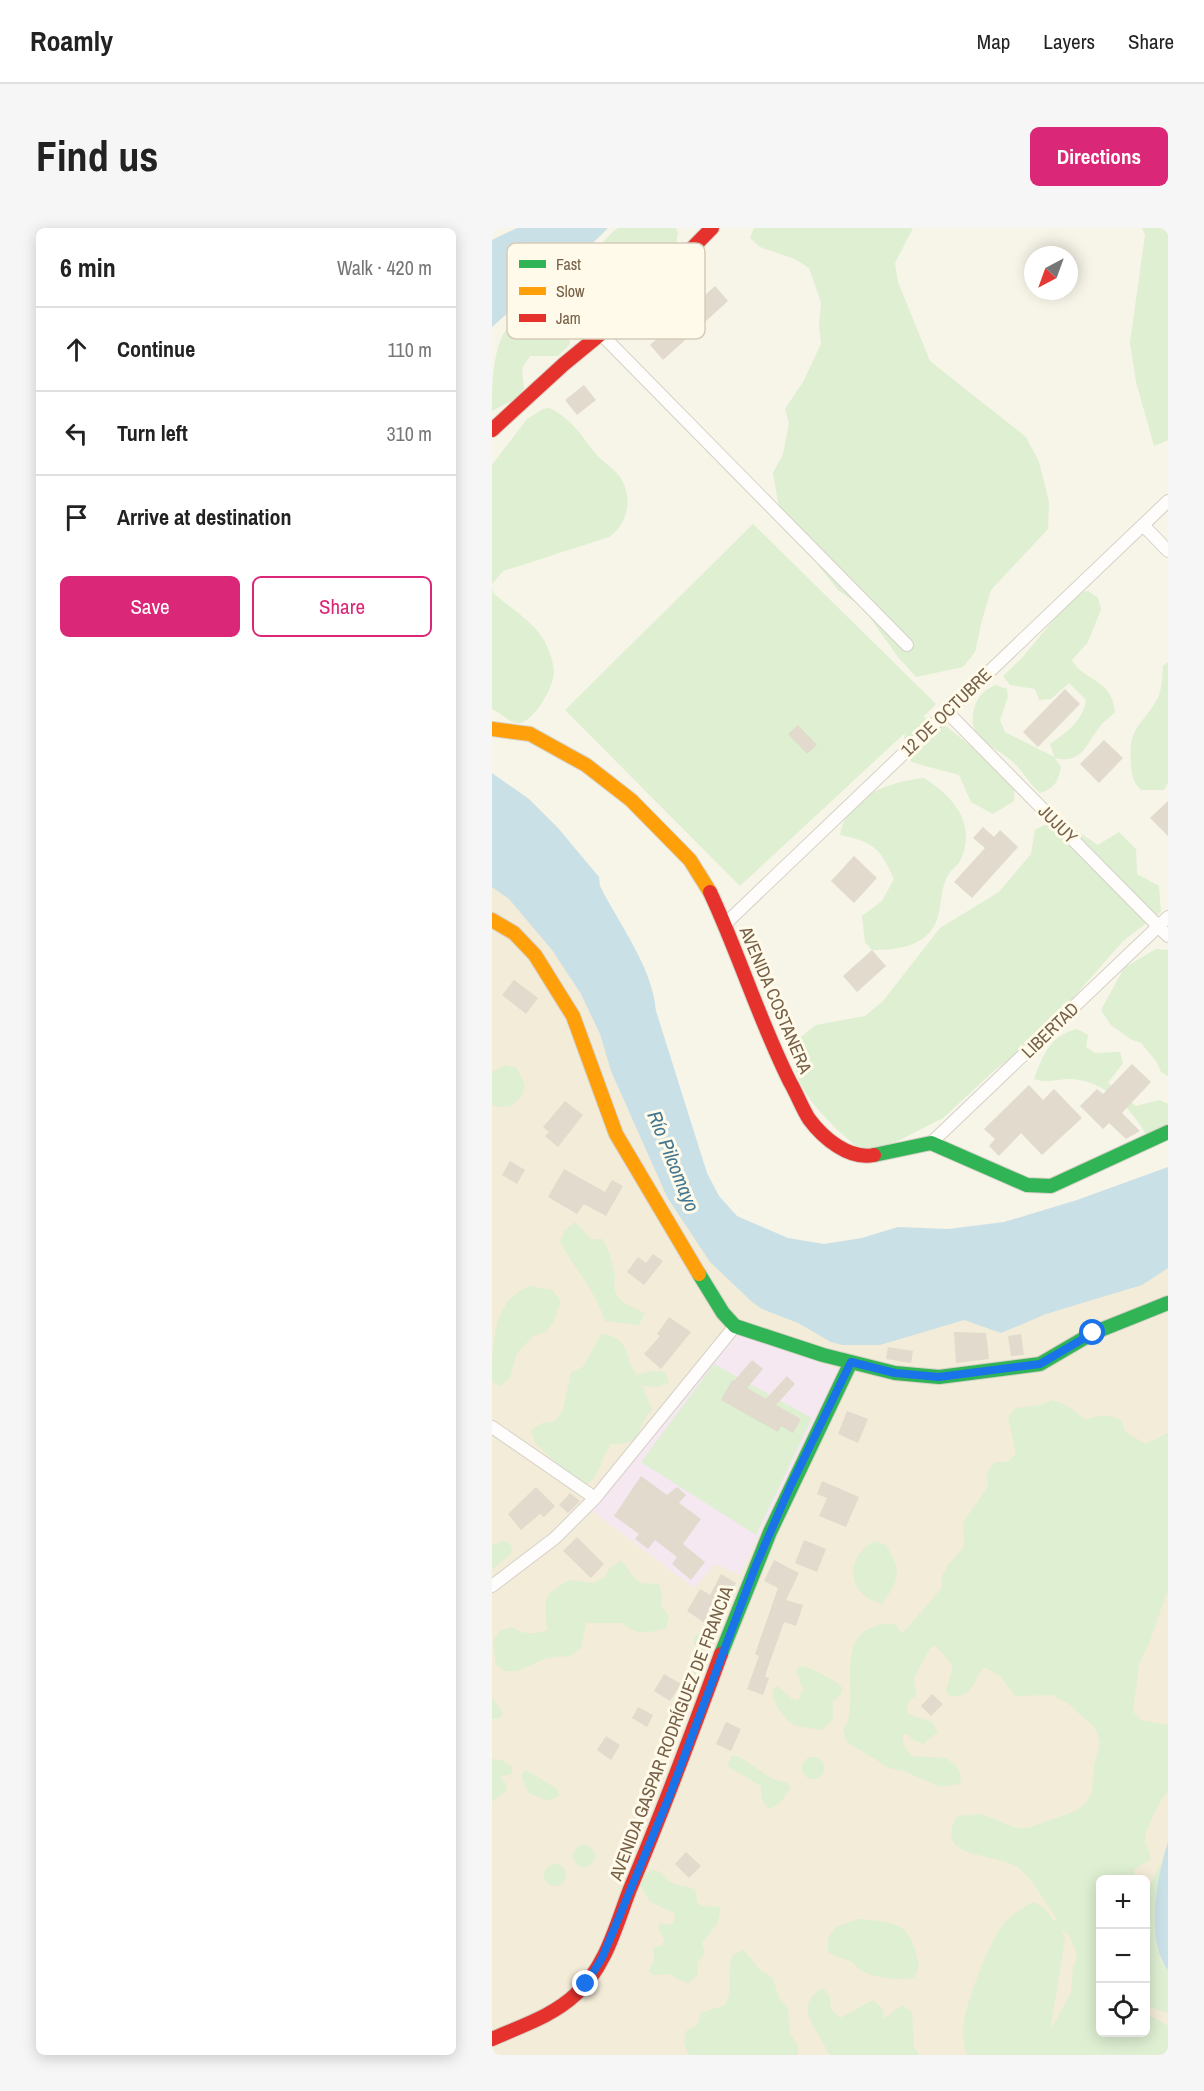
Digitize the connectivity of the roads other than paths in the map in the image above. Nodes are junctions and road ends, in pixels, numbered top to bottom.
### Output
1 (712, 228) edge
2 (697, 243) edge
3 (595, 339) edge
4 (606, 339) edge
5 (492, 430) edge
6 (1168, 501) edge
7 (1143, 525) junction
8 (1168, 551) edge
9 (907, 645) dead end
10 (946, 712) junction
11 (492, 729) edge
12 (492, 920) edge
13 (1164, 921) edge
14 (724, 924) junction
15 (1168, 936) edge
16 (1168, 1132) edge
17 (931, 1143) junction
18 (1168, 1303) edge
19 (735, 1326) junction
20 (851, 1362) junction
21 (492, 1427) edge
22 (595, 1498) junction
23 (492, 1586) edge
24 (492, 2039) edge

1 - 2 street
3 - 5 street
4 - 9 street
6 - 7 street, 12 DE OCTUBRE
7 - 8 street
7 - 10 street, 12 DE OCTUBRE
10 - 13 street, JUJUY
10 - 14 street, 12 DE OCTUBRE
11 - 14 street, AVENIDA COSTANERA
12 - 19 street
13 - 15 street, JUJUY
13 - 17 street, LIBERTAD
14 - 17 street, AVENIDA COSTANERA
16 - 17 street
18 - 20 street
19 - 20 street
19 - 22 street
20 - 24 street, AVENIDA GASPAR RODRÍGUEZ DE FRANCIA
21 - 22 street
22 - 23 street

